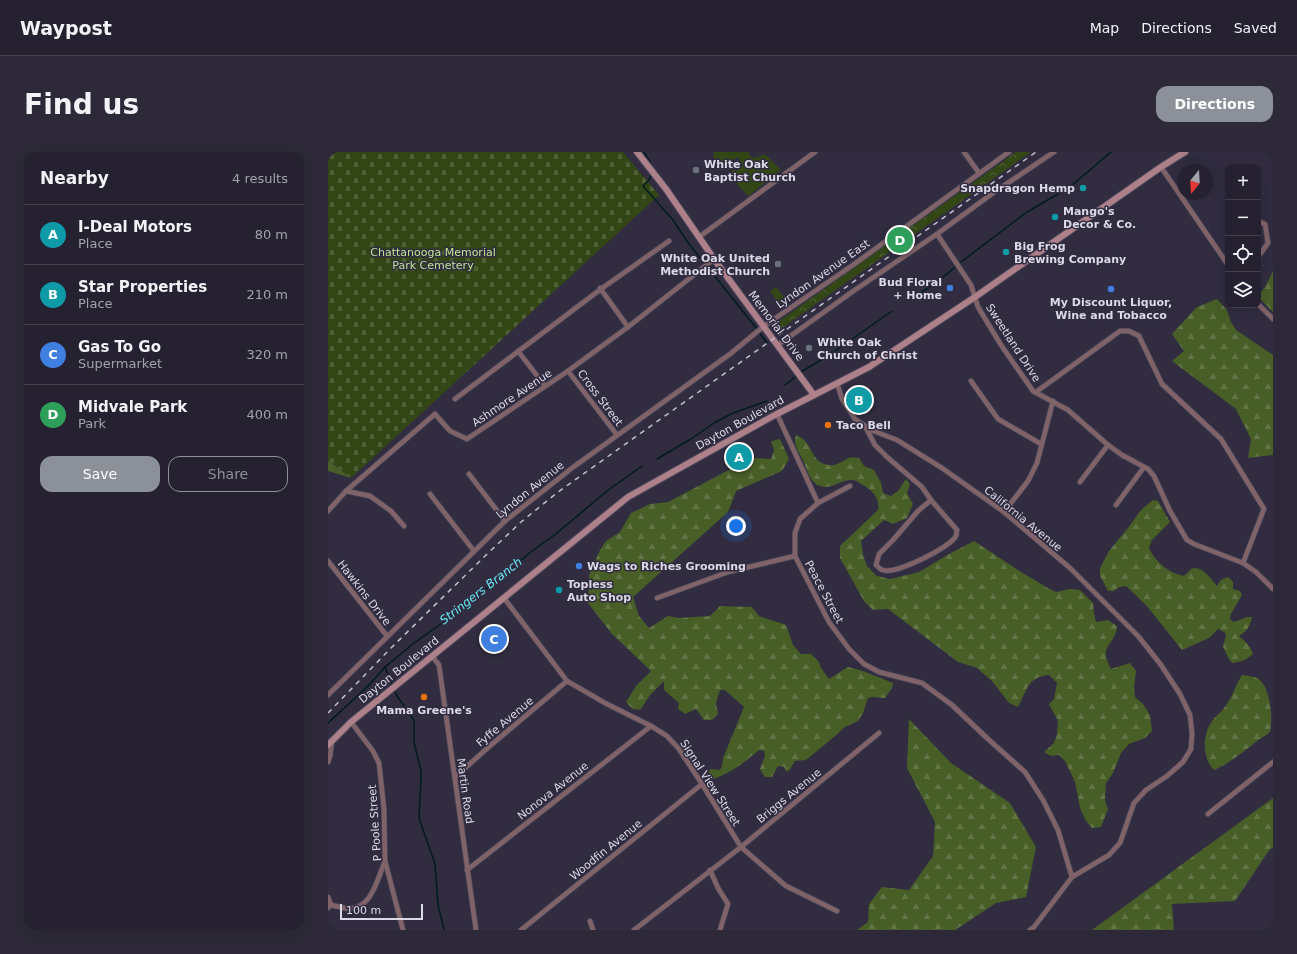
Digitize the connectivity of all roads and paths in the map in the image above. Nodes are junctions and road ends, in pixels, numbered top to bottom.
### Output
1 (637, 152) edge
2 (815, 152) edge
3 (964, 152) edge
4 (1009, 152) edge
5 (1054, 152) edge
6 (1185, 152) edge
7 (1161, 167) junction
8 (979, 173) junction
9 (1261, 222) edge
10 (937, 234) junction
11 (698, 237) junction
12 (669, 241) dead end
13 (1261, 252) edge
14 (714, 259) junction
15 (1225, 261) edge
16 (600, 289) junction
17 (975, 297) junction
18 (1261, 307) edge
19 (1273, 319) edge
20 (764, 326) junction
21 (628, 327) junction
22 (778, 346) junction
23 (518, 351) junction
24 (568, 370) junction
25 (971, 381) dead end
26 (837, 383) junction
27 (545, 386) junction
28 (1036, 392) junction
29 (814, 395) junction
30 (454, 399) dead end
31 (1053, 401) junction
32 (777, 414) junction
33 (865, 426) junction
34 (617, 435) junction
35 (1041, 444) junction
36 (1108, 445) junction
37 (1144, 467) junction
38 (469, 474) dead end
39 (1080, 482) dead end
40 (850, 486) dead end
41 (346, 492) junction
42 (430, 494) dead end
43 (931, 500) junction
44 (818, 503) junction
45 (1116, 505) dead end
46 (328, 511) edge
47 (1004, 512) junction
48 (505, 521) junction
49 (404, 526) dead end
50 (474, 551) junction
51 (795, 556) junction
52 (328, 561) edge
53 (1243, 563) junction
54 (1273, 589) edge
55 (504, 598) junction
56 (656, 598) dead end
57 (387, 636) junction
58 (432, 656) junction
59 (567, 681) junction
60 (328, 694) edge
61 (351, 722) junction
62 (651, 726) junction
63 (879, 733) dead end
64 (330, 743) edge
65 (328, 762) edge
66 (1273, 762) edge
67 (455, 777) junction
68 (702, 784) junction
69 (1208, 814) dead end
70 (741, 847) junction
71 (385, 861) junction
72 (467, 870) junction
73 (710, 870) junction
74 (1072, 877) junction
75 (328, 897) edge
76 (330, 906) edge
77 (836, 911) dead end
78 (590, 921) dead end
79 (403, 930) edge
80 (476, 930) edge
81 (521, 930) edge
82 (593, 930) edge
83 (634, 930) edge
84 (720, 930) edge
85 (1030, 930) edge

1 - 11 main road, Memorial Drive
2 - 11 street
3 - 8 street
4 - 8 street, Lyndon Avenue East
5 - 10 street
6 - 7 main road, Dayton Boulevard
7 - 15 street
7 - 17 main road, Dayton Boulevard
8 - 20 street, Lyndon Avenue East
9 - 13 street
10 - 17 street, Sweetland Drive
10 - 22 street
11 - 14 main road, Memorial Drive
12 - 16 street
14 - 20 main road, Memorial Drive
14 - 21 street, Ashmore Avenue
16 - 21 street
16 - 23 street
17 - 26 main road, Dayton Boulevard
17 - 28 street, Sweetland Drive
18 - 19 street
20 - 22 main road, Memorial Drive
20 - 34 street, Lyndon Avenue
21 - 24 street, Ashmore Avenue
22 - 29 main road, Memorial Drive
23 - 27 street
23 - 30 street
24 - 27 street, Ashmore Avenue
24 - 34 street, Cross Street
25 - 35 street
26 - 29 main road, Dayton Boulevard
26 - 33 street, California Avenue
27 - 41 street, Ashmore Avenue
28 - 31 street, Sweetland Drive
28 - 53 street
29 - 32 main road, Dayton Boulevard
31 - 35 street
31 - 36 street, Sweetland Drive
32 - 44 street
32 - 55 main road, Dayton Boulevard
33 - 43 street
33 - 47 street, California Avenue
34 - 48 street, Lyndon Avenue
35 - 47 street
36 - 37 street, Sweetland Drive
36 - 39 street
37 - 45 street
37 - 53 street, Sweetland Drive
38 - 48 street
40 - 44 street, Peace Street
41 - 46 street, Ashmore Avenue
41 - 49 street
42 - 50 street
43 - 43 street
44 - 51 street, Peace Street
47 - 74 street, California Avenue
48 - 50 street, Lyndon Avenue
50 - 57 street, Lyndon Avenue
51 - 56 street
51 - 74 street, Peace Street
52 - 57 street, Hawkins Drive
53 - 54 street, Sweetland Drive
55 - 58 main road, Dayton Boulevard
55 - 59 street, Signal View Street
57 - 60 street, Lyndon Avenue
58 - 61 main road, Dayton Boulevard
58 - 67 street, Martin Road
59 - 62 street, Signal View Street
59 - 67 street, Fyffe Avenue
61 - 64 main road, Dayton Boulevard
61 - 71 street, P Poole Street
62 - 68 street, Signal View Street
62 - 72 street, Nonova Avenue
63 - 70 street, Briggs Avenue
64 - 65 street
66 - 69 street
67 - 72 street, Martin Road
68 - 70 street, Signal View Street
68 - 81 street, Woodfin Avenue
70 - 73 street, Briggs Avenue
70 - 77 street, Signal View Street
71 - 76 street
71 - 79 street, P Poole Street
72 - 80 street, Martin Road
73 - 83 street, Briggs Avenue
73 - 84 street
74 - 85 street
75 - 76 street
78 - 82 street

